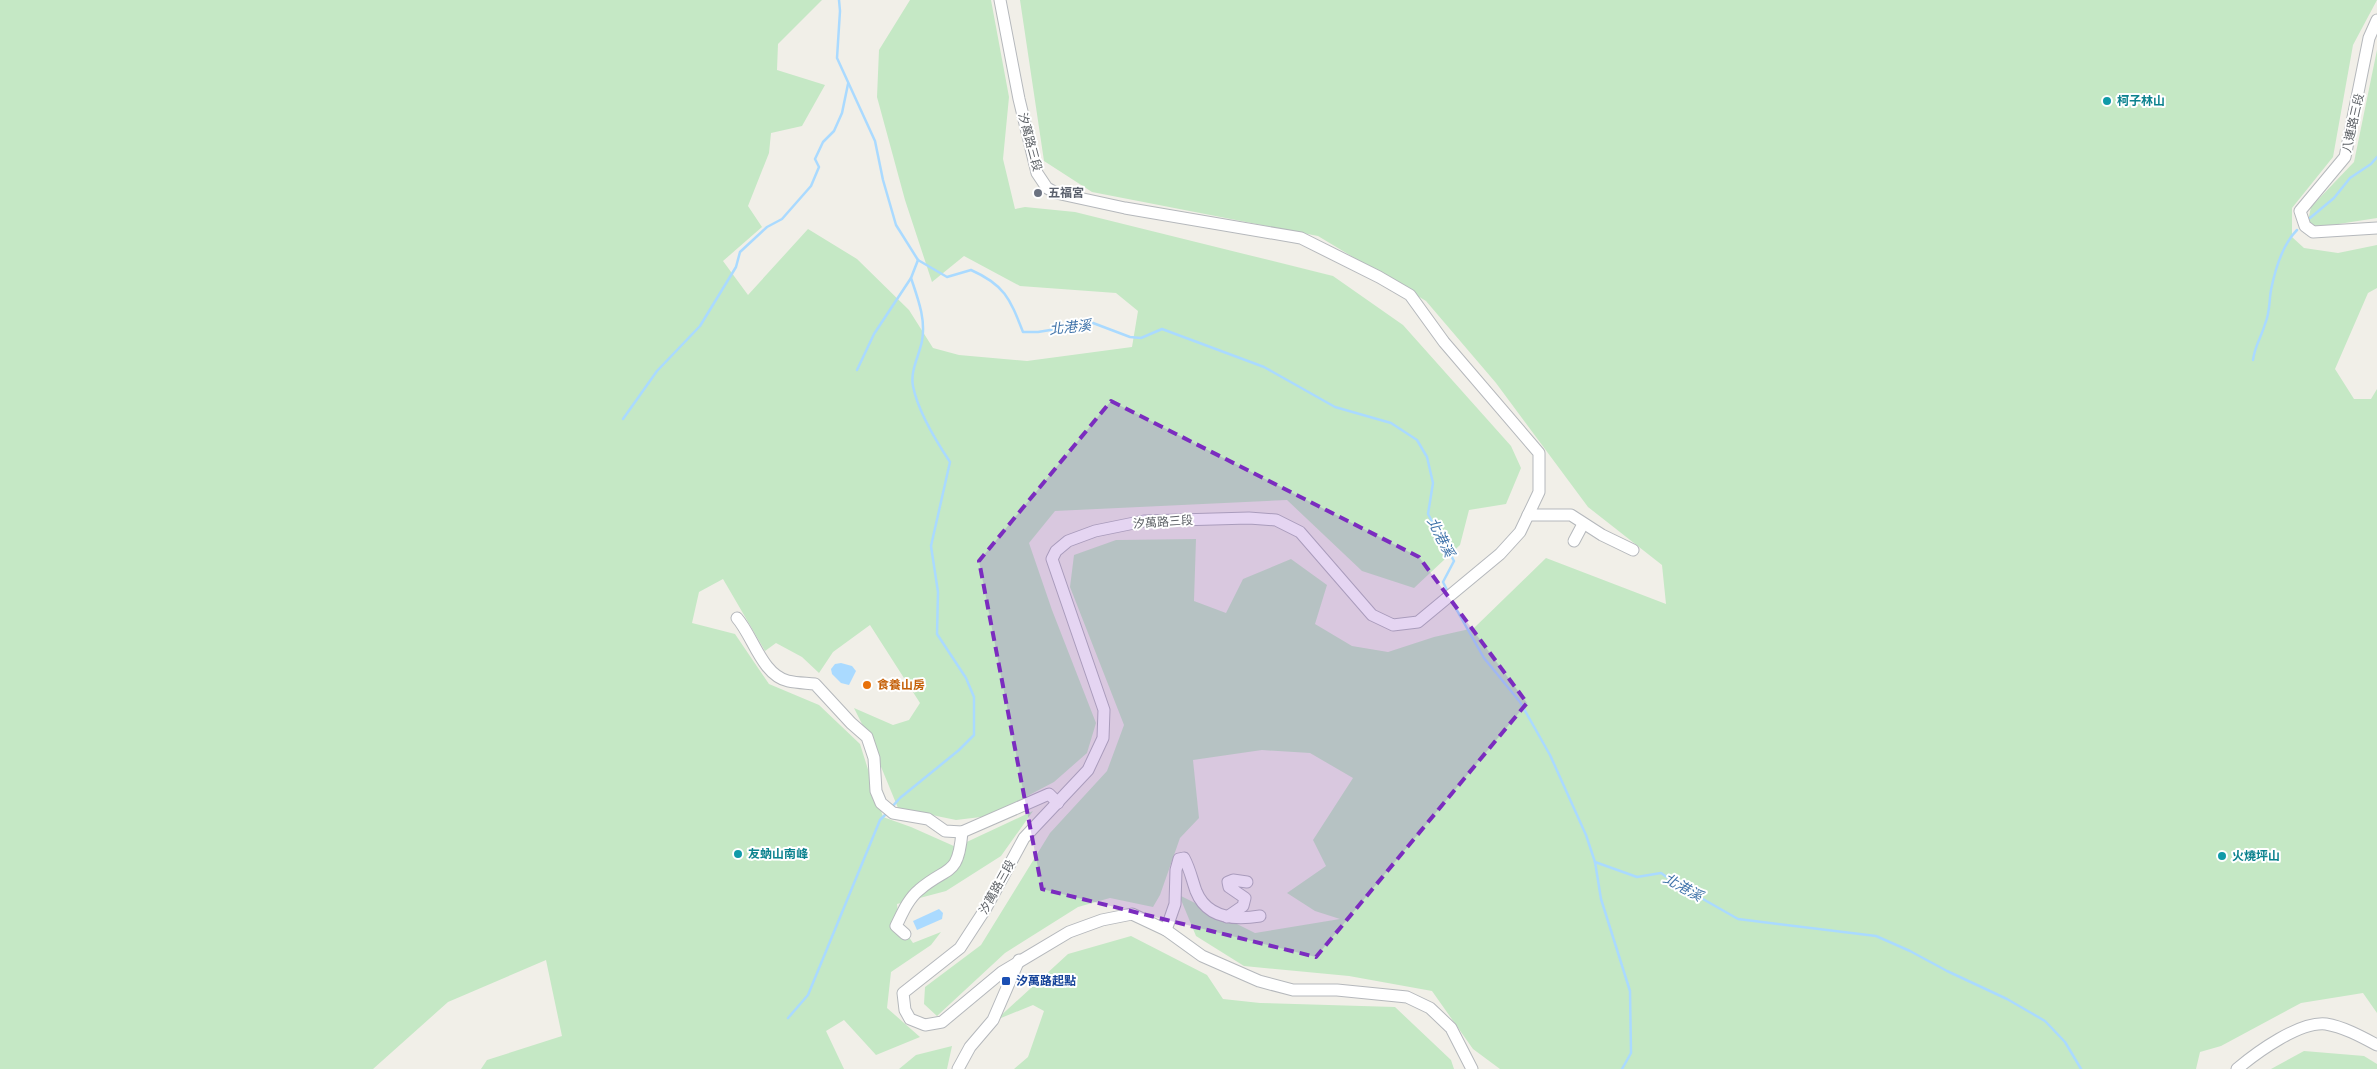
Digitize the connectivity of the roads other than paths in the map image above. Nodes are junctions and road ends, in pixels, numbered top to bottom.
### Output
1 (1000, 0) edge
2 (2377, 20) edge
3 (2377, 228) edge
4 (1528, 515) junction
5 (1583, 524) junction
6 (1574, 541) dead end
7 (1632, 550) dead end
8 (737, 618) dead end
9 (1058, 804) junction
10 (962, 832) junction
11 (1247, 882) dead end
12 (1260, 916) dead end
13 (1227, 917) junction
14 (1166, 930) junction
15 (905, 934) dead end
16 (1019, 960) junction
17 (2377, 1045) edge
18 (958, 1069) edge
19 (1472, 1069) edge
20 (2238, 1069) edge

1 - 4 street, 汐萬路三段
2 - 3 street, 八連路三段
4 - 5 street
4 - 9 street, 汐萬路三段
5 - 6 street
5 - 7 street
8 - 10 street
9 - 10 street
9 - 16 street, 汐萬路三段
10 - 15 street
11 - 13 street
12 - 13 street
13 - 14 street
14 - 16 street, 汐萬路三段
14 - 19 street, 汐萬路三段
16 - 18 street
17 - 20 street

